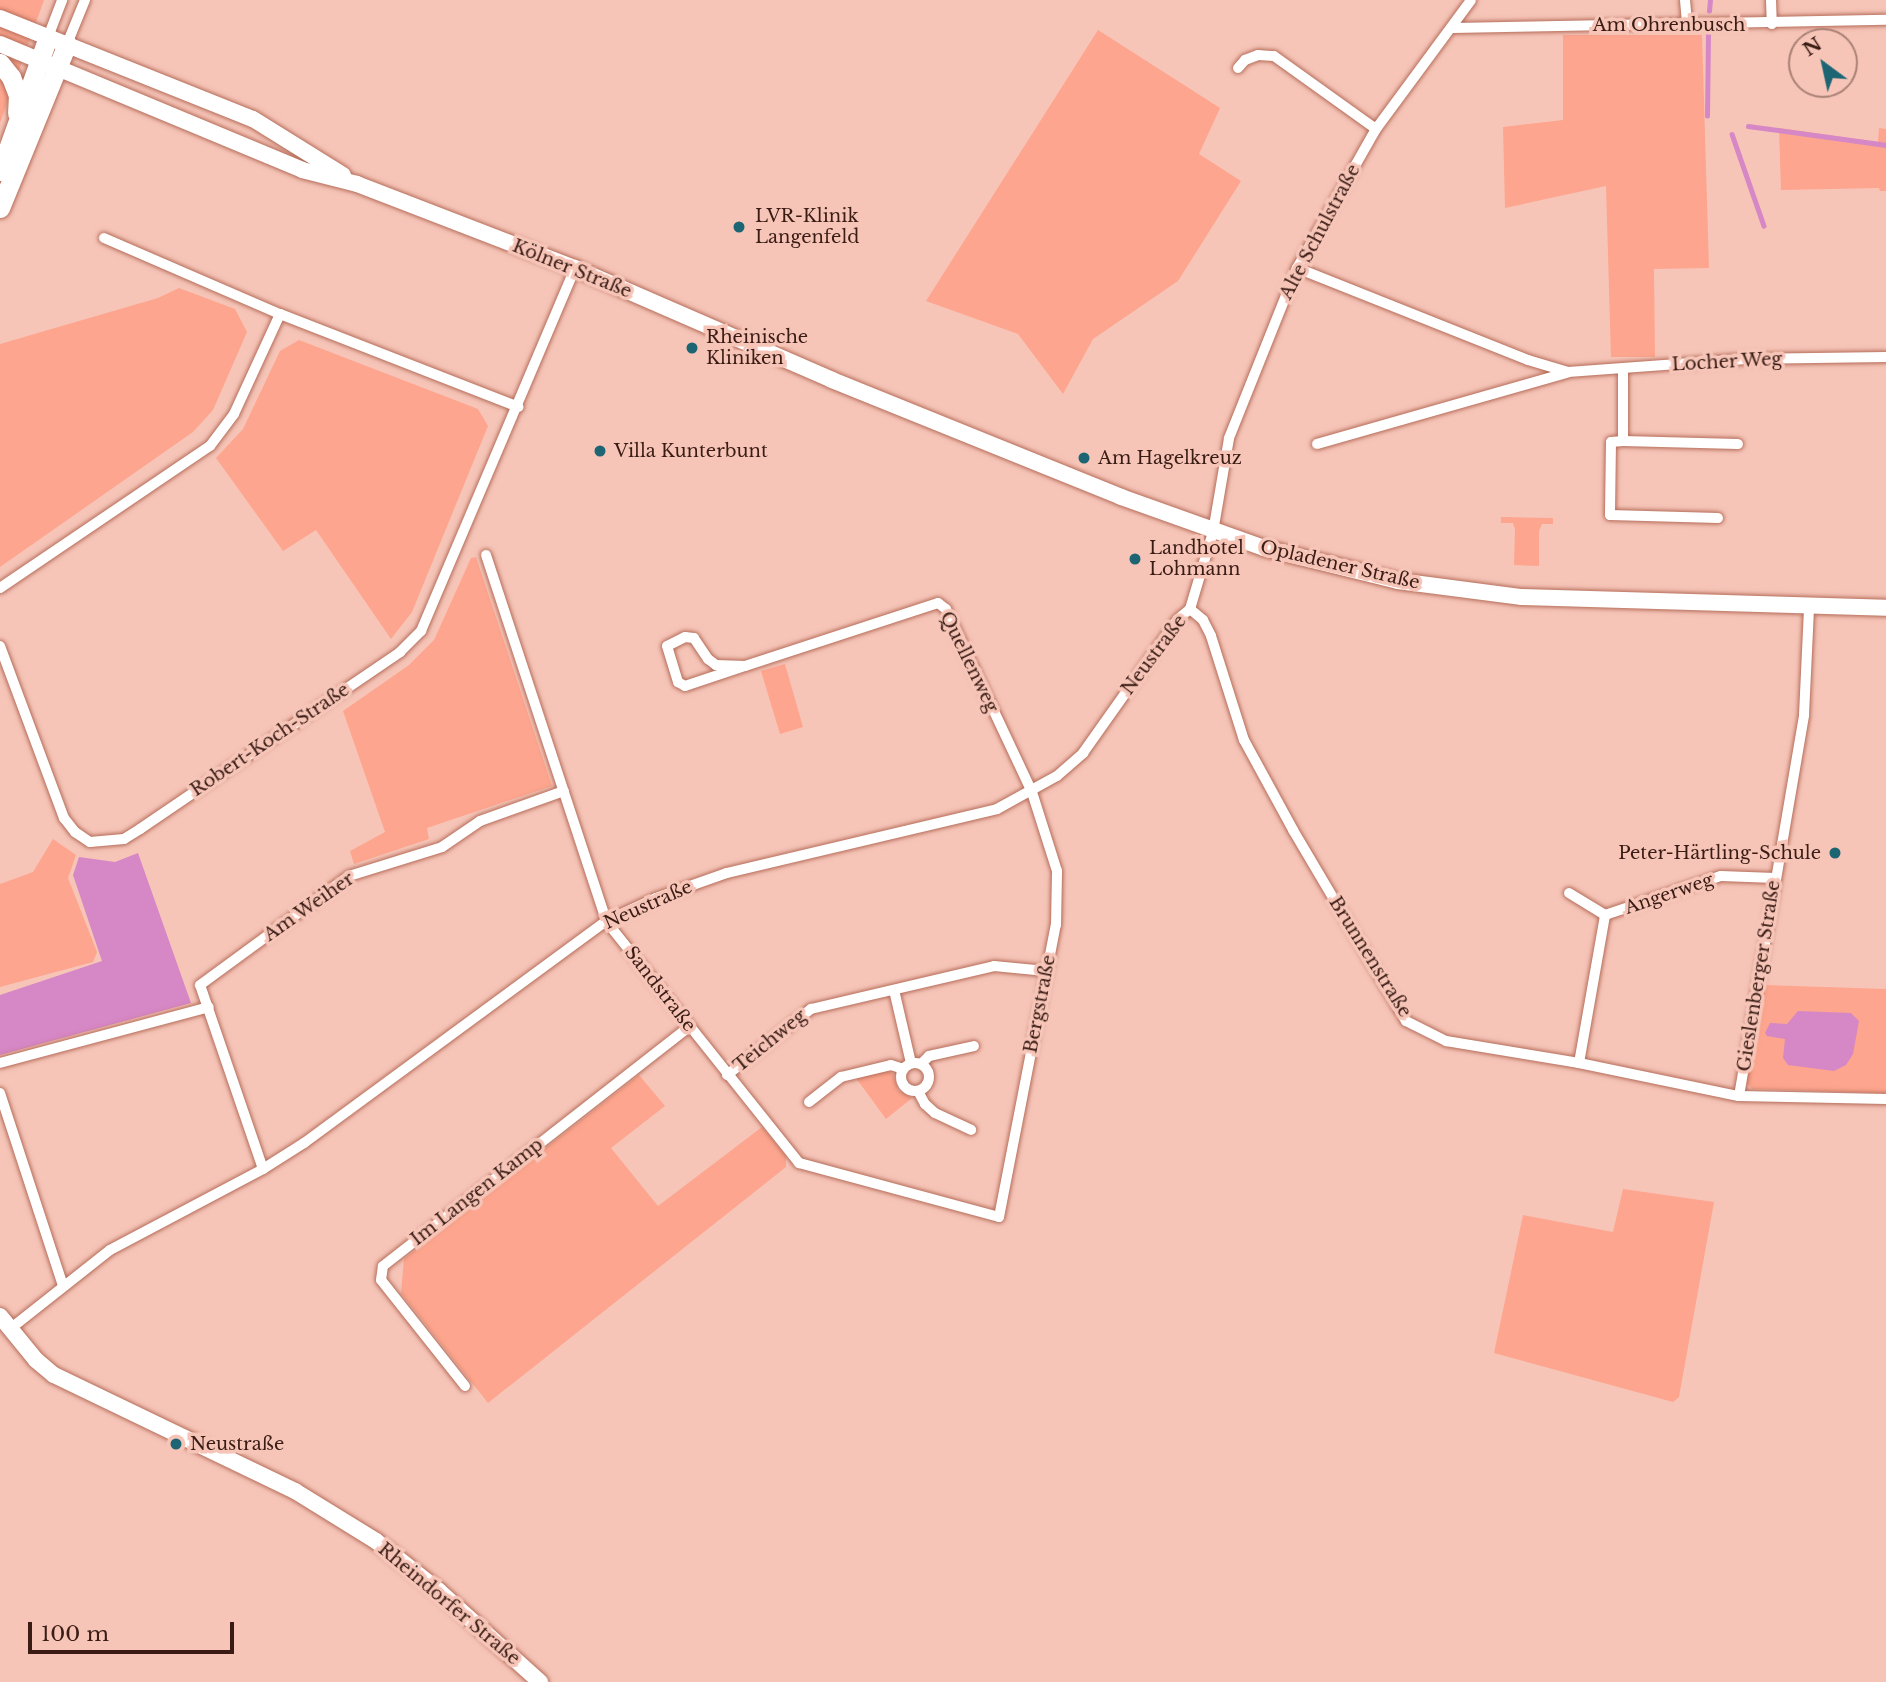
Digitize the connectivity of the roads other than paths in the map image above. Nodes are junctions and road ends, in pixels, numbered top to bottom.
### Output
1 (62, 0) edge
2 (85, 0) edge
3 (1471, 0) edge
4 (1685, 0) edge
5 (1771, 0) edge
6 (0, 18) edge
7 (1886, 20) edge
8 (1687, 23) junction
9 (1772, 24) junction
10 (1453, 28) junction
11 (48, 37) junction
12 (0, 44) edge
13 (67, 44) junction
14 (39, 61) junction
15 (0, 64) edge
16 (58, 68) junction
17 (1238, 68) dead end
18 (17, 119) junction
19 (1376, 129) junction
20 (0, 171) edge
21 (357, 184) junction
22 (0, 208) edge
23 (104, 238) dead end
24 (575, 268) junction
25 (1297, 268) junction
26 (280, 314) junction
27 (1886, 356) edge
28 (785, 360) joint
29 (1623, 368) junction
30 (1568, 372) junction
31 (518, 407) junction
32 (1623, 441) junction
33 (1317, 444) dead end
34 (1738, 444) dead end
35 (1718, 518) dead end
36 (1213, 531) junction
37 (486, 555) dead end
38 (0, 588) edge
39 (1809, 607) junction
40 (1886, 608) edge
41 (1190, 609) junction
42 (0, 646) edge
43 (745, 666) junction
44 (564, 791) junction
45 (1032, 792) junction
46 (1775, 878) junction
47 (1569, 892) dead end
48 (1605, 915) junction
49 (606, 921) junction
50 (1046, 971) junction
51 (894, 989) junction
52 (209, 1007) junction
53 (689, 1027) junction
54 (974, 1046) dead end
55 (0, 1063) edge
56 (1579, 1063) junction
57 (912, 1065) junction
58 (727, 1075) junction
59 (918, 1091) junction
60 (0, 1093) edge
61 (1739, 1096) junction
62 (1886, 1099) edge
63 (809, 1102) dead end
64 (971, 1130) dead end
65 (263, 1169) junction
66 (999, 1217) joint
67 (63, 1286) junction
68 (5, 1322) edge
69 (465, 1386) dead end
70 (540, 1682) edge

1 - 11 street
2 - 13 street
3 - 10 street, Alte Schulstraße
4 - 8 street
5 - 9 street
6 - 11 main road, Kölner Straße
7 - 9 street, Am Ohrenbusch
8 - 9 street, Am Ohrenbusch
8 - 10 street, Am Ohrenbusch
10 - 19 street, Alte Schulstraße
11 - 13 main road, Kölner Straße
11 - 14 highway
12 - 14 main road, Kölner Straße
13 - 16 highway
13 - 21 main road, Kölner Straße
14 - 16 main road, Kölner Straße
14 - 18 highway
15 - 18 highway
16 - 21 main road, Kölner Straße
16 - 22 highway
17 - 19 street
18 - 20 highway
19 - 25 street, Alte Schulstraße
21 - 24 main road, Kölner Straße
23 - 26 street
24 - 28 main road, Kölner Straße
24 - 31 street, Robert-Koch-Straße
25 - 30 street, Locher Weg
25 - 36 street, Alte Schulstraße
26 - 31 street
26 - 38 street
27 - 29 street, Locher Weg
28 - 36 main road, Opladener Straße
29 - 30 street, Locher Weg
29 - 32 street
30 - 33 street, Locher Weg
31 - 42 street, Robert-Koch-Straße
32 - 34 street
32 - 35 street
36 - 39 main road, Opladener Straße
36 - 41 street, Neustraße
37 - 44 street, Sandstraße
39 - 40 main road, Opladener Straße
39 - 46 street, Gieslenberger Straße
41 - 45 street, Neustraße
41 - 56 street, Brunnenstraße
43 - 43 street, Quellenweg
43 - 45 street, Quellenweg
44 - 49 street, Sandstraße
44 - 52 street, Am Weiher
45 - 49 street, Neustraße
45 - 50 street, Bergstraße
46 - 48 street, Angerweg
46 - 61 street, Gieslenberger Straße
47 - 48 street, Angerweg
48 - 56 street, Angerweg
49 - 53 street, Sandstraße
49 - 65 street, Neustraße
50 - 51 street, Teichweg
50 - 66 street, Bergstraße
51 - 57 street
51 - 58 street, Teichweg
52 - 55 street
52 - 65 street, Am Weiher
53 - 58 street, Sandstraße
53 - 69 street, Im Langen Kamp
54 - 57 street
56 - 61 street, Brunnenstraße
57 - 59 street
57 - 59 street
57 - 63 street
58 - 66 street, Sandstraße
59 - 64 street
60 - 67 street
61 - 62 street, Brunnenstraße
65 - 67 street, Neustraße
67 - 68 street, Neustraße
68 - 70 main road, Rheindorfer Straße

